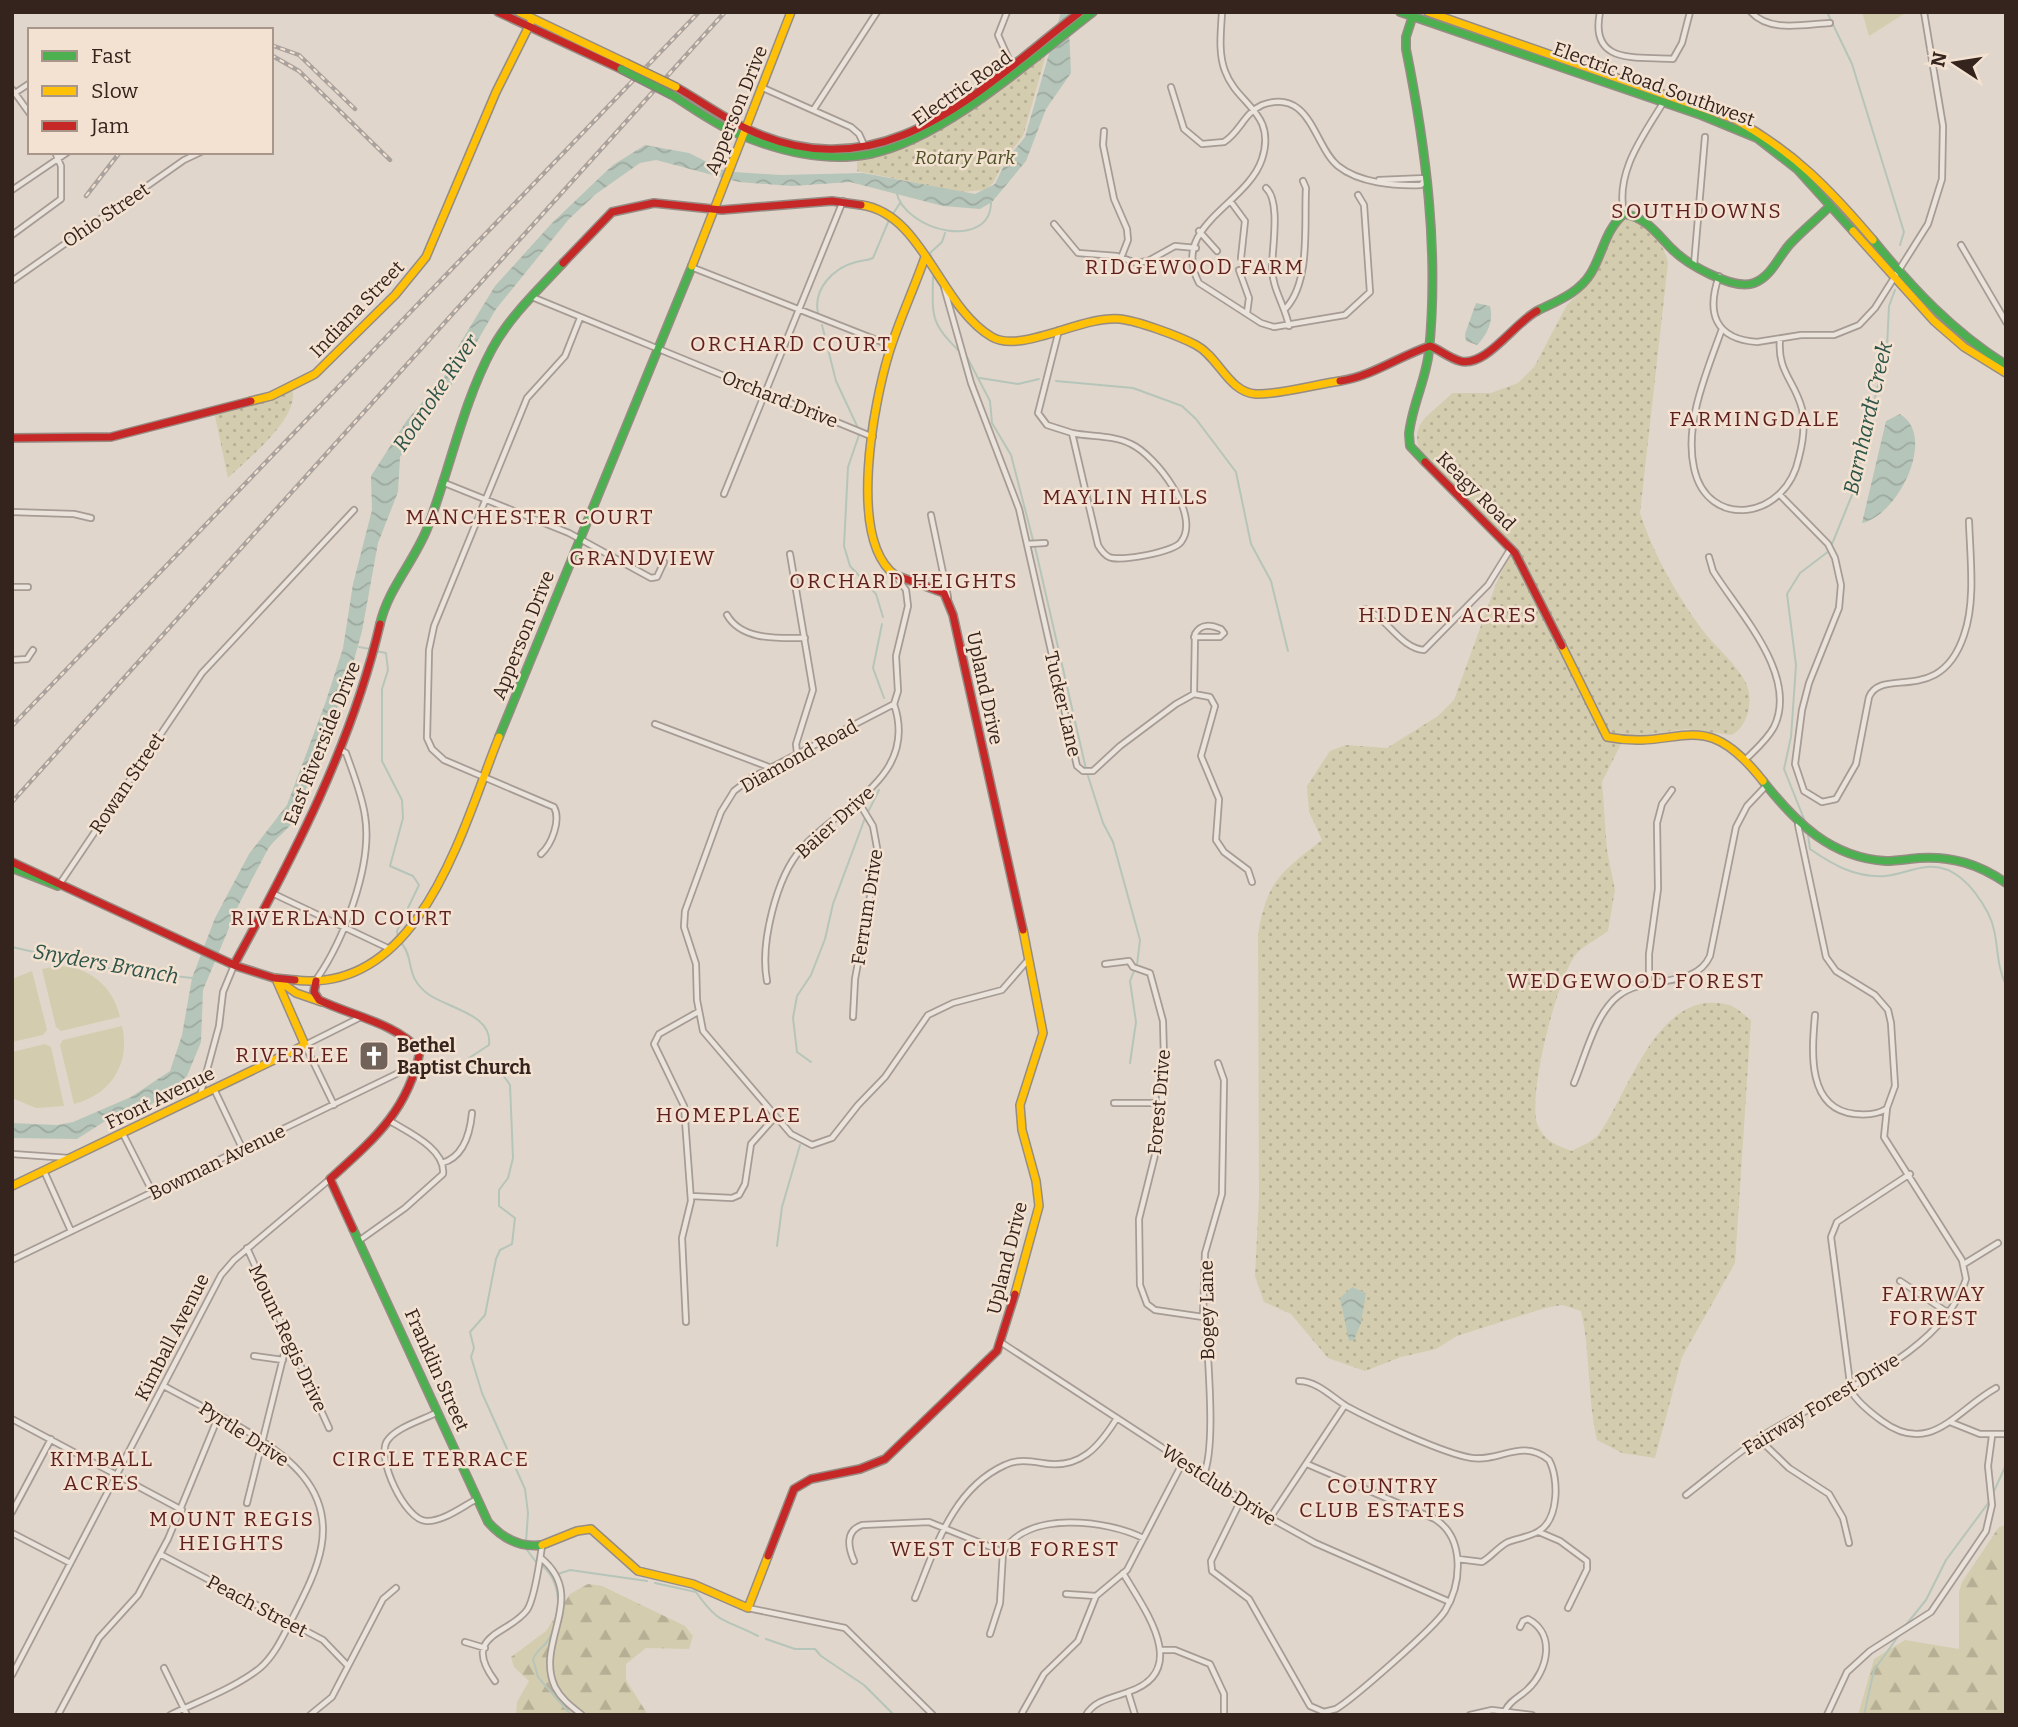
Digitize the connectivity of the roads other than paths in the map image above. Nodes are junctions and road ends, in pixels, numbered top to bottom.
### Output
1 (498, 12) edge
2 (519, 12) edge
3 (791, 12) edge
4 (877, 12) edge
5 (1007, 12) edge
6 (1080, 12) edge
7 (1093, 12) edge
8 (1222, 12) edge
9 (1400, 12) edge
10 (1428, 12) edge
11 (1600, 12) edge
12 (1690, 12) edge
13 (1751, 12) edge
14 (1924, 12) edge
15 (533, 15) edge
16 (1413, 15) edge
17 (1830, 23) dead end
18 (528, 27) junction
19 (1031, 54) junction
20 (1011, 63) junction
21 (624, 66) junction
22 (1016, 70) junction
23 (763, 88) junction
24 (1171, 88) dead end
25 (14, 91) edge
26 (1666, 99) junction
27 (814, 108) junction
28 (1255, 109) junction
29 (28, 111) edge
30 (1104, 131) dead end
31 (744, 132) junction
32 (1705, 137) dead end
33 (864, 147) junction
34 (56, 154) edge
35 (65, 154) edge
36 (197, 154) edge
37 (59, 158) junction
38 (1427, 178) junction
39 (1303, 181) dead end
40 (1266, 188) dead end
41 (12, 190) edge
42 (1358, 195) dead end
43 (843, 201) junction
44 (1231, 202) junction
45 (1830, 206) junction
46 (713, 209) junction
47 (1624, 214) junction
48 (1054, 223) dead end
49 (1199, 231) junction
50 (12, 235) edge
51 (1961, 245) dead end
52 (1196, 248) junction
53 (1217, 251) dead end
54 (925, 257) junction
55 (1121, 258) junction
56 (1241, 258) dead end
57 (1694, 265) junction
58 (690, 266) junction
59 (1238, 270) dead end
60 (1899, 270) junction
61 (1718, 276) junction
62 (1893, 277) junction
63 (12, 281) edge
64 (944, 286) junction
65 (531, 297) junction
66 (1286, 307) junction
67 (799, 312) junction
68 (1247, 313) junction
69 (580, 318) junction
70 (2006, 322) edge
71 (1289, 326) junction
72 (1723, 329) junction
73 (1059, 330) junction
74 (1780, 339) junction
75 (892, 346) junction
76 (1430, 346) junction
77 (656, 349) junction
78 (2006, 365) edge
79 (2006, 373) edge
80 (766, 393) junction
81 (1072, 433) junction
82 (874, 437) junction
83 (12, 438) edge
84 (442, 482) junction
85 (724, 494) dead end
86 (1781, 496) junction
87 (485, 499) junction
88 (354, 510) dead end
89 (12, 512) edge
90 (930, 515) dead end
91 (91, 518) dead end
92 (1969, 521) dead end
93 (579, 538) junction
94 (1045, 543) dead end
95 (1027, 544) junction
96 (1511, 548) junction
97 (790, 554) dead end
98 (1709, 557) dead end
99 (664, 562) dead end
100 (898, 578) junction
101 (12, 587) edge
102 (28, 587) dead end
103 (948, 597) junction
104 (1365, 609) dead end
105 (727, 615) dead end
106 (805, 638) junction
107 (1193, 638) junction
108 (33, 650) dead end
109 (12, 660) edge
110 (1194, 694) junction
111 (894, 704) junction
112 (655, 724) dead end
113 (339, 749) junction
114 (797, 753) junction
115 (1745, 760) junction
116 (770, 767) junction
117 (482, 777) junction
118 (1765, 787) junction
119 (1672, 790) dead end
120 (858, 801) junction
121 (1798, 825) junction
122 (541, 854) dead end
123 (12, 862) edge
124 (12, 868) edge
125 (1252, 882) dead end
126 (2006, 883) edge
127 (59, 886) junction
128 (274, 894) junction
129 (344, 926) junction
130 (398, 945) junction
131 (1029, 959) junction
132 (230, 962) junction
133 (1105, 964) dead end
134 (275, 978) junction
135 (316, 981) junction
136 (767, 981) dead end
137 (1649, 982) junction
138 (322, 1002) junction
139 (698, 1012) junction
140 (1815, 1015) dead end
141 (853, 1017) dead end
142 (359, 1018) junction
143 (306, 1045) junction
144 (421, 1062) junction
145 (1218, 1063) dead end
146 (1574, 1083) dead end
147 (214, 1089) junction
148 (200, 1096) junction
149 (1114, 1103) dead end
150 (1161, 1103) junction
151 (334, 1105) junction
152 (1887, 1108) junction
153 (472, 1113) dead end
154 (775, 1117) junction
155 (390, 1121) junction
156 (123, 1134) junction
157 (243, 1150) junction
158 (12, 1154) edge
159 (73, 1158) junction
160 (442, 1163) junction
161 (44, 1171) junction
162 (1910, 1174) junction
163 (330, 1179) junction
164 (12, 1186) edge
165 (153, 1193) junction
166 (691, 1196) junction
167 (72, 1231) junction
168 (360, 1240) junction
169 (1998, 1243) dead end
170 (247, 1248) junction
171 (12, 1259) edge
172 (1964, 1264) junction
173 (1900, 1281) dead end
174 (1947, 1312) junction
175 (1203, 1317) junction
176 (685, 1322) dead end
177 (288, 1337) junction
178 (1002, 1343) junction
179 (254, 1356) dead end
180 (283, 1360) junction
181 (1300, 1381) dead end
182 (164, 1385) junction
183 (1850, 1386) junction
184 (1996, 1388) dead end
185 (1345, 1405) junction
186 (439, 1412) junction
187 (219, 1415) junction
188 (1117, 1418) junction
189 (12, 1419) edge
190 (1949, 1421) junction
191 (329, 1428) dead end
192 (2006, 1434) edge
193 (1992, 1436) junction
194 (51, 1439) junction
195 (1759, 1439) junction
196 (264, 1444) junction
197 (1183, 1462) junction
198 (1307, 1464) junction
199 (118, 1474) junction
200 (1203, 1476) junction
201 (1686, 1495) dead end
202 (475, 1500) junction
203 (1241, 1500) junction
204 (247, 1503) dead end
205 (183, 1510) junction
206 (12, 1512) edge
207 (1270, 1518) junction
208 (945, 1527) junction
209 (1538, 1532) junction
210 (12, 1534) edge
211 (1143, 1538) junction
212 (1849, 1543) dead end
213 (542, 1546) junction
214 (1003, 1552) junction
215 (160, 1554) junction
216 (1458, 1559) junction
217 (854, 1561) dead end
218 (539, 1562) junction
219 (70, 1563) junction
220 (1123, 1573) junction
221 (396, 1588) dead end
222 (1066, 1594) dead end
223 (1096, 1596) junction
224 (915, 1598) dead end
225 (1450, 1602) junction
226 (748, 1608) junction
227 (1568, 1608) dead end
228 (289, 1623) junction
229 (1520, 1627) dead end
230 (990, 1634) dead end
231 (465, 1642) dead end
232 (485, 1648) junction
233 (1161, 1650) junction
234 (348, 1666) junction
235 (164, 1668) dead end
236 (12, 1675) edge
237 (495, 1681) dead end
238 (1128, 1692) junction
239 (184, 1708) junction
240 (1505, 1711) junction
241 (58, 1715) edge
242 (170, 1715) edge
243 (187, 1715) edge
244 (311, 1715) edge
245 (582, 1715) edge
246 (933, 1715) edge
247 (1021, 1715) edge
248 (1086, 1715) edge
249 (1135, 1715) edge
250 (1224, 1715) edge
251 (1470, 1715) edge
252 (1532, 1715) edge
253 (1827, 1715) edge

1 - 18 street, Electric Road
2 - 15 street, Electric Road
3 - 23 street, Apperson Drive
4 - 27 street
5 - 20 street
6 - 19 street, Electric Road
7 - 19 street, Electric Road
8 - 28 street
9 - 16 street
10 - 26 street, Electric Road Southwest
11 - 12 street
13 - 17 street
14 - 60 street
15 - 18 street, Indiana Street
15 - 21 street, Electric Road
16 - 26 street, Electric Road Southwest
16 - 38 street, Keagy Road
18 - 21 street, Electric Road
18 - 83 street, Indiana Street
19 - 20 street, Electric Road
19 - 22 street, Electric Road
20 - 22 street
20 - 33 street, Electric Road
21 - 31 street, Electric Road, bridge
22 - 31 street, Electric Road
23 - 27 street
23 - 31 street, Apperson Drive
24 - 28 street
25 - 29 street
26 - 45 street, Electric Road Southwest
26 - 47 street
26 - 60 street, Electric Road Southwest
27 - 33 street
28 - 38 street
28 - 44 street
30 - 55 street
31 - 33 street, Electric Road
31 - 46 street, Apperson Drive
32 - 57 street
34 - 37 street
35 - 37 street
36 - 63 street, Ohio Street
37 - 41 street
37 - 50 street
38 - 76 street, Keagy Road
39 - 66 street
40 - 66 street
42 - 71 street
43 - 46 street, East Riverside Drive
43 - 54 street, East Riverside Drive
43 - 67 street
44 - 49 street
44 - 56 street
45 - 61 street
45 - 62 street, Electric Road Southwest
46 - 58 street, Apperson Drive
46 - 65 street, East Riverside Drive
47 - 57 street
47 - 76 street
48 - 55 street
49 - 52 street
49 - 53 street
51 - 70 street
52 - 55 street
52 - 68 street
54 - 64 street, East Riverside Drive
54 - 75 street
57 - 61 street
58 - 67 street
58 - 77 street, Apperson Drive
59 - 68 street
60 - 62 street
60 - 78 street, Electric Road Southwest
61 - 72 street
62 - 74 street
62 - 79 street, Electric Road Southwest
64 - 73 street, East Riverside Drive
64 - 95 street, Tucker Lane
65 - 69 street, Orchard Drive
65 - 84 street, East Riverside Drive
66 - 71 street
67 - 75 street
67 - 80 street
68 - 71 street
69 - 77 street, Orchard Drive
69 - 87 street
72 - 74 street
72 - 86 street
73 - 76 street, East Riverside Drive
73 - 81 street
74 - 86 street
75 - 82 street
76 - 96 street, Keagy Road
77 - 80 street, Orchard Drive
77 - 93 street, Apperson Drive
80 - 82 street, Orchard Drive
80 - 85 street
81 - 81 street
82 - 100 street
84 - 87 street
84 - 113 street, East Riverside Drive
86 - 92 street
87 - 93 street
87 - 117 street
88 - 127 street, Rowan Street
89 - 91 street
90 - 103 street, Upland Drive
93 - 99 street
93 - 117 street, Apperson Drive
94 - 95 street
95 - 110 street, Tucker Lane
96 - 104 street
96 - 115 street, Keagy Road
97 - 106 street
98 - 115 street
100 - 103 street
100 - 111 street
101 - 102 street
103 - 131 street, Upland Drive
105 - 106 street
106 - 114 street
107 - 107 street
107 - 110 street
108 - 109 street
110 - 125 street
111 - 114 street, Diamond Road
111 - 120 street, Baier Drive
112 - 116 street
113 - 128 street, East Riverside Drive
113 - 129 street
114 - 116 street, Diamond Road
115 - 118 street, Keagy Road
116 - 139 street, Diamond Road
117 - 122 street
117 - 130 street, Apperson Drive
118 - 121 street, Keagy Road
118 - 137 street
119 - 137 street
120 - 136 street, Baier Drive
120 - 141 street, Ferrum Drive
121 - 126 street, Keagy Road
121 - 152 street
123 - 127 street
124 - 127 street
127 - 132 street
128 - 129 street
128 - 132 street, East Riverside Drive
129 - 130 street
129 - 135 street
130 - 135 street, Apperson Drive
131 - 154 street, Diamond Road
131 - 178 street, Upland Drive
132 - 134 street
132 - 148 street
133 - 150 street, Forest Drive
134 - 135 street, Apperson Drive
134 - 138 street
134 - 143 street
135 - 138 street
137 - 146 street
138 - 142 street
139 - 154 street, Diamond Road
139 - 166 street
140 - 152 street
142 - 143 street, Front Avenue
142 - 144 street
143 - 147 street, Front Avenue
143 - 151 street
144 - 151 street, Bowman Avenue
144 - 155 street, Kimball Avenue
145 - 175 street, Bogey Lane
147 - 148 street, Front Avenue
147 - 157 street
148 - 156 street, Front Avenue
149 - 150 street
150 - 175 street, Forest Drive
151 - 157 street, Bowman Avenue
152 - 162 street
153 - 160 street
154 - 166 street
155 - 160 street
155 - 163 street, Kimball Avenue
156 - 159 street, Front Avenue
156 - 165 street
157 - 165 street, Bowman Avenue
158 - 159 street
159 - 161 street, Front Avenue
160 - 168 street
161 - 164 street, Front Avenue
161 - 167 street
162 - 172 street
162 - 183 street
163 - 168 street, Franklin Street
163 - 170 street, Kimball Avenue
165 - 167 street, Bowman Avenue
166 - 176 street
167 - 171 street, Bowman Avenue
168 - 186 street, Franklin Street
169 - 172 street
170 - 177 street, Mount Regis Drive
170 - 182 street, Kimball Avenue
172 - 174 street, Fairway Forest Drive
173 - 174 street
174 - 183 street, Fairway Forest Drive
175 - 200 street, Bogey Lane
177 - 180 street
177 - 191 street, Mount Regis Drive
178 - 188 street, Westclub Drive
178 - 226 street, Upland Drive
179 - 180 street
180 - 196 street
181 - 185 street
182 - 187 street, Pyrtle Drive
182 - 199 street, Kimball Avenue
183 - 190 street
183 - 195 street, Fairway Forest Drive
184 - 190 street
185 - 198 street
185 - 209 street
186 - 202 street, Franklin Street
186 - 202 street
187 - 196 street, Pyrtle Drive
187 - 205 street
188 - 197 street, Westclub Drive
188 - 208 street
189 - 194 street
190 - 193 street
192 - 193 street
193 - 253 street
194 - 199 street
194 - 206 street
195 - 201 street, Fairway Forest Drive
195 - 212 street
196 - 204 street
196 - 228 street, Pyrtle Drive
197 - 200 street, Westclub Drive
197 - 211 street
198 - 207 street
198 - 216 street
199 - 205 street
199 - 219 street, Kimball Avenue
200 - 203 street, Westclub Drive
202 - 213 street, Franklin Street
203 - 207 street, Westclub Drive
203 - 225 street
205 - 215 street
207 - 225 street, Westclub Drive
208 - 214 street
208 - 217 street
208 - 224 street
209 - 216 street
209 - 227 street
210 - 219 street
211 - 214 street
211 - 220 street
213 - 218 street
213 - 226 street, Franklin Street
214 - 230 street
215 - 228 street, Peach Street
215 - 241 street
216 - 225 street
218 - 232 street
218 - 245 street
219 - 236 street, Kimball Avenue
220 - 223 street
220 - 233 street
221 - 234 street
222 - 223 street
223 - 247 street
226 - 246 street, Franklin Street
228 - 234 street, Peach Street
228 - 239 street, Pyrtle Drive
229 - 240 street
231 - 232 street
232 - 237 street
233 - 238 street
233 - 250 street
234 - 244 street
235 - 239 street
238 - 248 street
238 - 249 street
239 - 242 street, Pyrtle Drive
239 - 243 street
240 - 251 street
240 - 252 street

